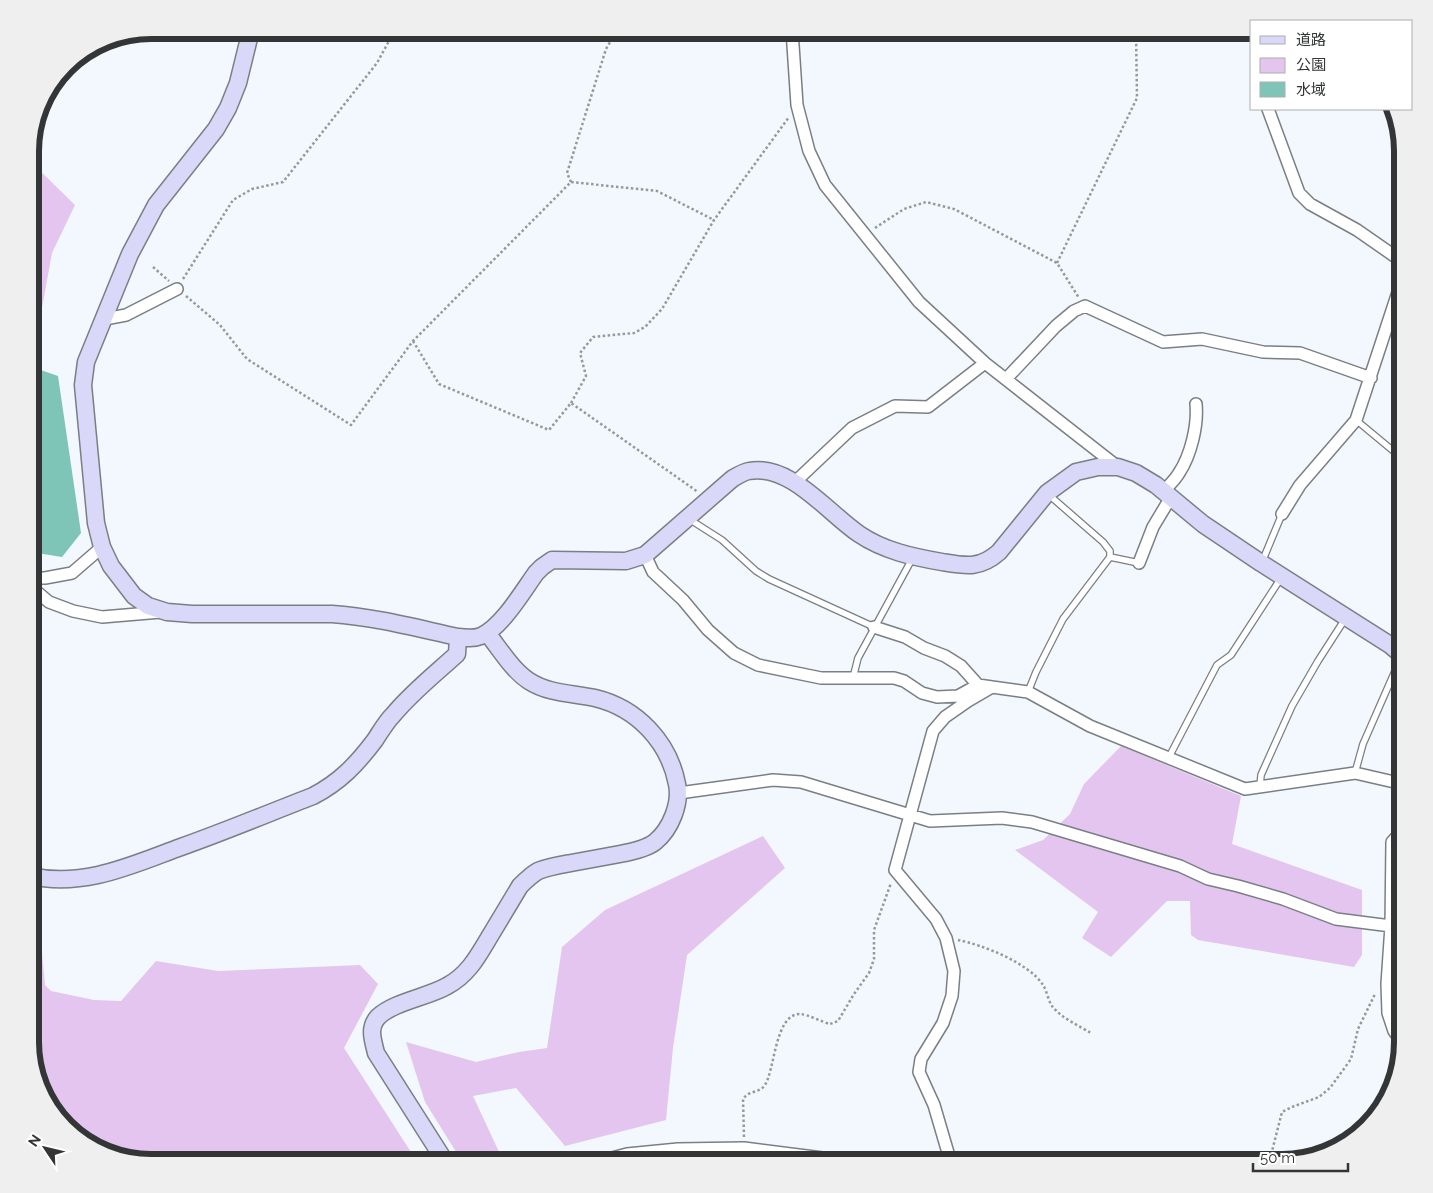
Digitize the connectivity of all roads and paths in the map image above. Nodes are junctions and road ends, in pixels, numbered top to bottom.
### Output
1 (249, 39) edge
2 (390, 39) edge
3 (612, 39) edge
4 (793, 39) edge
5 (1136, 39) edge
6 (797, 105) junction
7 (1268, 110) edge
8 (571, 182) junction
9 (714, 220) junction
10 (865, 235) junction
11 (1394, 256) edge
12 (1057, 263) junction
13 (153, 267) dead end
14 (177, 289) junction
15 (1394, 305) edge
16 (1085, 306) junction
17 (104, 319) junction
18 (413, 341) junction
19 (985, 363) junction
20 (1371, 378) junction
21 (1006, 379) junction
22 (571, 404) junction
23 (1196, 404) dead end
24 (1356, 420) junction
25 (1394, 452) edge
26 (1118, 468) junction
27 (795, 482) junction
28 (1046, 493) junction
29 (1168, 494) junction
30 (708, 499) junction
31 (1282, 514) joint
32 (687, 518) junction
33 (102, 547) junction
34 (646, 555) junction
35 (913, 557) junction
36 (1110, 557) junction
37 (1139, 563) joint
38 (1261, 564) junction
39 (1282, 577) junction
40 (39, 578) edge
41 (39, 594) edge
42 (167, 612) junction
43 (1346, 617) junction
44 (874, 627) junction
45 (487, 633) junction
46 (458, 637) junction
47 (1394, 649) edge
48 (1394, 673) edge
49 (853, 678) junction
50 (978, 685) junction
51 (992, 687) junction
52 (1028, 692) junction
53 (1169, 757) junction
54 (1355, 773) junction
55 (1394, 782) edge
56 (1260, 787) junction
57 (679, 793) junction
58 (910, 816) junction
59 (1394, 840) edge
60 (895, 870) junction
61 (39, 877) edge
62 (1391, 926) junction
63 (946, 938) junction
64 (1387, 984) junction
65 (1394, 1031) edge
66 (1091, 1033) dead end
67 (744, 1148) junction
68 (440, 1154) edge
69 (627, 1154) edge
70 (791, 1154) edge
71 (948, 1154) edge
72 (1271, 1154) edge

1 - 17 street
2 - 14 path
3 - 8 path
4 - 6 street
5 - 12 path
6 - 9 path
6 - 10 street
7 - 11 street
8 - 9 path
8 - 18 path
9 - 22 path
10 - 12 path
10 - 19 street
12 - 16 path
13 - 14 path
14 - 17 street
14 - 18 path
15 - 20 street
16 - 20 street
16 - 21 street
17 - 33 street
18 - 22 path
19 - 21 street
19 - 27 street
20 - 24 street
21 - 26 street
22 - 30 path
23 - 29 street
24 - 25 lane
24 - 31 street
26 - 28 street
26 - 29 street
27 - 30 street
27 - 35 street
28 - 35 street
28 - 36 lane
29 - 37 street
29 - 38 street
30 - 32 street
31 - 38 lane
32 - 34 street
32 - 44 lane
33 - 40 street
33 - 42 street
34 - 45 street
34 - 49 street
35 - 44 lane
36 - 37 lane
36 - 52 lane
38 - 39 street
39 - 43 street
39 - 53 lane
41 - 42 street
42 - 46 street
43 - 47 street
43 - 56 lane
44 - 49 lane
44 - 50 street
45 - 46 street
45 - 57 street
46 - 61 street
48 - 54 lane
49 - 50 street
50 - 51 street
51 - 52 street
51 - 58 street
52 - 53 street
53 - 56 street
54 - 55 street
54 - 56 street
57 - 58 street
57 - 68 street
58 - 60 street
58 - 62 street
59 - 62 street
60 - 63 street
60 - 67 path
62 - 64 street
63 - 66 path
63 - 71 street
64 - 65 street
64 - 72 path
67 - 69 street
67 - 70 street

